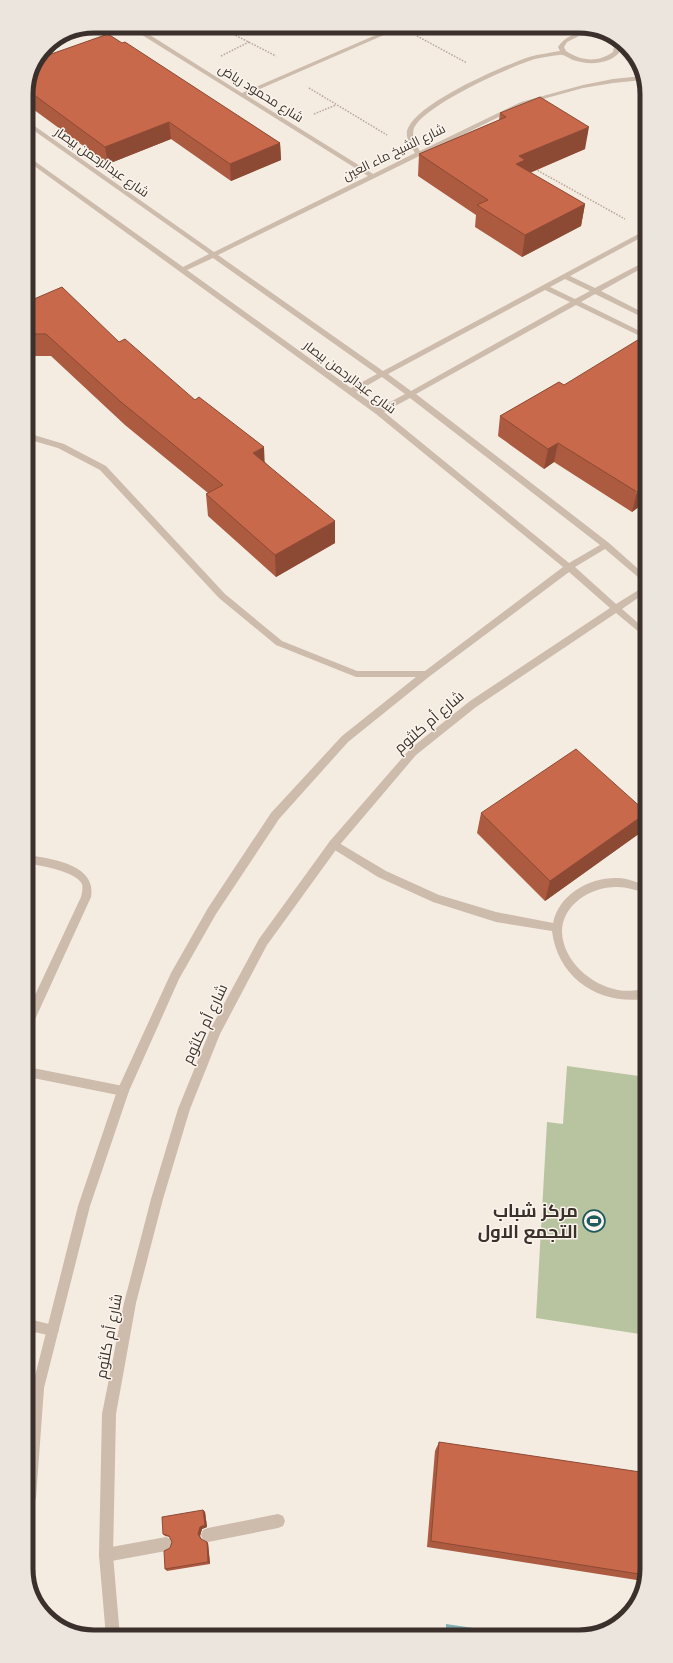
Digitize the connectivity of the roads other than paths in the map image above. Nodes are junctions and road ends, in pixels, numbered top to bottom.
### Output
1 (142, 33) edge
2 (386, 33) edge
3 (594, 35) edge
4 (617, 46) edge
5 (563, 52) junction
6 (637, 75) edge
7 (638, 78) edge
8 (624, 79) junction
9 (242, 96) junction
10 (33, 127) edge
11 (419, 154) junction
12 (33, 163) edge
13 (372, 176) junction
14 (640, 235) edge
15 (212, 255) junction
16 (640, 266) edge
17 (182, 270) junction
18 (565, 276) junction
19 (545, 287) junction
20 (595, 292) junction
21 (576, 302) junction
22 (640, 314) edge
23 (640, 334) edge
24 (383, 374) junction
25 (351, 391) junction
26 (412, 394) junction
27 (379, 412) junction
28 (33, 438) edge
29 (606, 545) junction
30 (569, 567) junction
31 (640, 576) edge
32 (640, 593) edge
33 (617, 609) junction
34 (640, 630) edge
35 (427, 674) junction
36 (334, 844) junction
37 (33, 860) edge
38 (640, 887) edge
39 (558, 928) junction
40 (640, 994) edge
41 (33, 1011) edge
42 (33, 1073) edge
43 (123, 1091) junction
44 (33, 1326) edge
45 (53, 1330) junction
46 (33, 1387) edge
47 (278, 1521) dead end
48 (208, 1535) dead end
49 (166, 1544) edge
50 (106, 1555) junction
51 (112, 1630) edge

1 - 9 street, شارع محمود رياض
2 - 9 street
3 - 5 street
4 - 5 street
5 - 11 street
6 - 8 street, شارع الشيخ ماء العين
7 - 8 street, شارع الشيخ ماء العين
8 - 11 street, شارع الشيخ ماء العين
9 - 13 street, شارع محمود رياض
10 - 15 street, شارع عبدالرحمن بيصار
11 - 13 street, شارع الشيخ ماء العين
12 - 17 street, شارع عبدالرحمن بيصار
13 - 15 street, شارع الشيخ ماء العين
14 - 18 street
15 - 17 street, شارع الشيخ ماء العين
15 - 24 street, شارع عبدالرحمن بيصار
16 - 20 street
17 - 25 street, شارع عبدالرحمن بيصار
18 - 19 street
18 - 20 street
19 - 21 street
19 - 24 street
20 - 21 street
20 - 22 street
21 - 23 street
21 - 26 street
24 - 25 street
24 - 26 street, شارع عبدالرحمن بيصار
25 - 27 street, شارع عبدالرحمن بيصار
26 - 27 street
26 - 29 street, شارع عبدالرحمن بيصار
27 - 30 street, شارع عبدالرحمن بيصار
28 - 35 street
29 - 30 street
29 - 31 street, شارع عبدالرحمن بيصار
30 - 33 street, شارع عبدالرحمن بيصار
30 - 35 street
32 - 33 street, شارع أم كلثوم
33 - 34 street, شارع عبدالرحمن بيصار
33 - 36 street, شارع أم كلثوم
35 - 43 street
36 - 39 street
36 - 50 street, شارع أم كلثوم
37 - 41 street
38 - 39 street
39 - 40 street
42 - 43 street
43 - 45 street
44 - 45 street
45 - 46 street
47 - 48 street
49 - 50 street
50 - 51 street, شارع أم كلثوم

